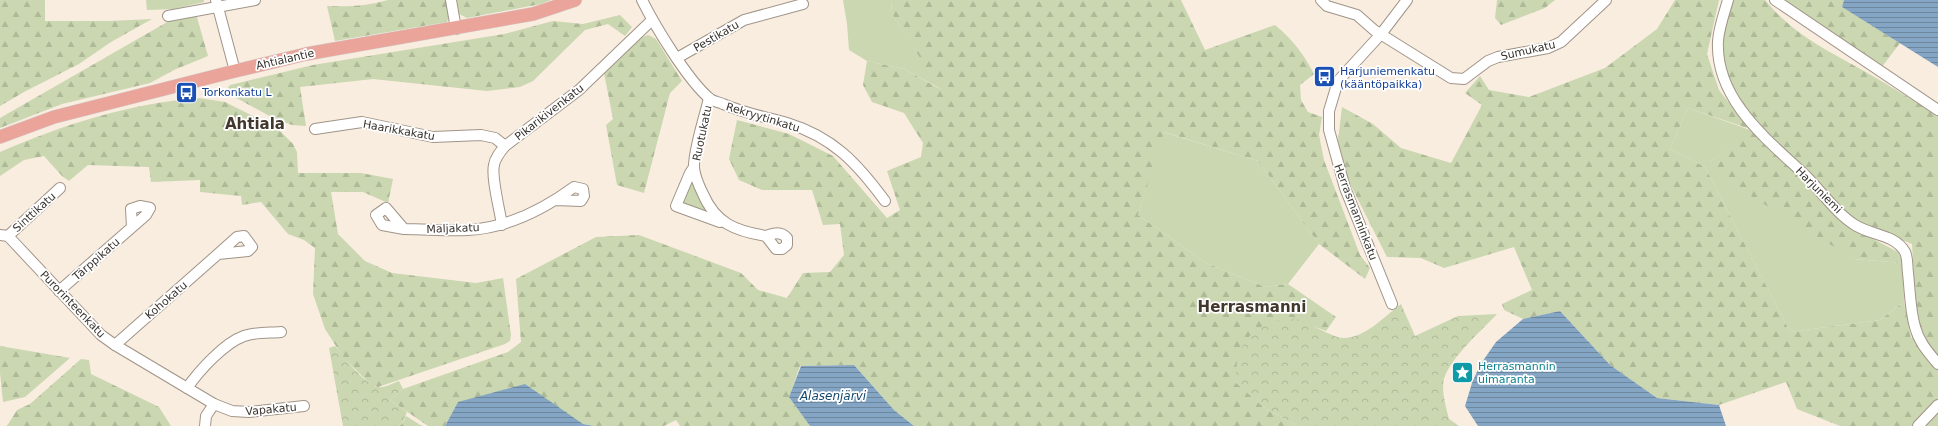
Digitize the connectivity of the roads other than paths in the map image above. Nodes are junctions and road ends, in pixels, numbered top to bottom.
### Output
1 (255, 0) edge
2 (451, 0) edge
3 (575, 0) edge
4 (642, 0) edge
5 (1321, 0) edge
6 (1407, 0) edge
7 (1606, 0) edge
8 (1728, 0) edge
9 (1775, 0) edge
10 (217, 3) edge
11 (804, 4) dead end
12 (168, 16) dead end
13 (652, 20) junction
14 (456, 29) junction
15 (1381, 34) junction
16 (678, 58) junction
17 (235, 71) junction
18 (709, 98) junction
19 (1938, 110) edge
20 (315, 129) dead end
21 (0, 137) edge
22 (504, 146) junction
23 (694, 167) junction
24 (60, 188) dead end
25 (556, 200) dead end
26 (885, 201) dead end
27 (722, 222) junction
28 (502, 225) junction
29 (132, 227) dead end
30 (404, 229) dead end
31 (4, 235) edge
32 (766, 236) dead end
33 (218, 254) dead end
34 (59, 291) junction
35 (1392, 304) dead end
36 (281, 332) dead end
37 (115, 345) junction
38 (1938, 364) edge
39 (186, 388) junction
40 (214, 404) junction
41 (1938, 405) edge
42 (304, 406) dead end
43 (205, 426) edge
44 (1918, 426) edge

1 - 10 street
2 - 14 street
3 - 14 main road, Ahtialantie
4 - 13 street, Rekryytinkatu
5 - 15 street
6 - 15 street, Herrasmanninkatu
7 - 15 street, Sumukatu
8 - 38 street, Harjuniemi
9 - 19 street
10 - 12 street
10 - 17 street
11 - 16 street, Pestikatu
13 - 16 street, Rekryytinkatu
13 - 22 street, Pikarikivenkatu
14 - 17 main road, Ahtialantie
15 - 35 street, Herrasmanninkatu
16 - 18 street, Rekryytinkatu
17 - 21 main road, Ahtialantie
18 - 23 street, Ruotukatu
18 - 26 street, Rekryytinkatu
20 - 22 street, Haarikkakatu
22 - 28 street, Pikarikivenkatu
23 - 27 street, Ruotukatu
23 - 27 street, Ruotukatu
24 - 31 street, Sinttikatu
25 - 28 street, Maljakatu
27 - 32 street, Ruotukatu
28 - 30 street, Maljakatu
29 - 34 street, Tärppikatu
31 - 34 street, Purorinteenkatu
33 - 37 street, Kohokatu
34 - 37 street, Purorinteenkatu
36 - 39 street
37 - 39 street, Purorinteenkatu
39 - 40 street, Purorinteenkatu
40 - 42 street, Vapakatu
40 - 43 street
41 - 44 street

